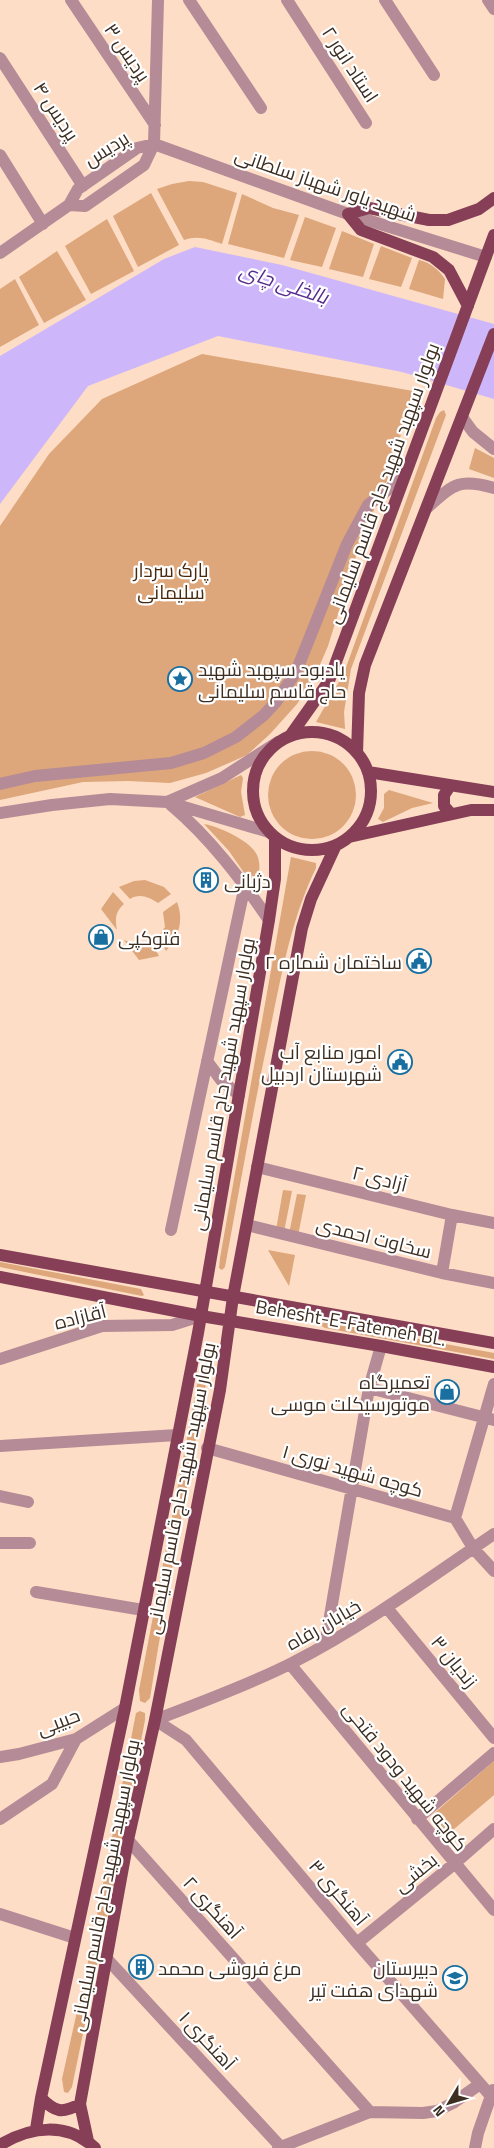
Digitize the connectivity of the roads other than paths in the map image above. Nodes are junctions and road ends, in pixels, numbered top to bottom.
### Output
1 (71, 0) edge
2 (158, 0) edge
3 (189, 0) edge
4 (287, 0) edge
5 (385, 0) edge
6 (488, 0) edge
7 (494, 9) edge
8 (0, 58) edge
9 (434, 76) dead end
10 (261, 108) dead end
11 (366, 123) dead end
12 (155, 125) junction
13 (154, 144) junction
14 (0, 155) edge
15 (82, 186) junction
16 (494, 198) edge
17 (69, 206) junction
18 (348, 214) junction
19 (43, 224) junction
20 (494, 235) edge
21 (0, 253) edge
22 (490, 260) edge
23 (467, 310) junction
24 (494, 334) edge
25 (463, 415) junction
26 (494, 450) edge
27 (404, 478) junction
28 (494, 488) edge
29 (428, 507) junction
30 (290, 736) junction
31 (278, 742) junction
32 (357, 753) junction
33 (368, 772) junction
34 (0, 784) edge
35 (450, 786) junction
36 (494, 792) edge
37 (167, 802) junction
38 (494, 810) edge
39 (0, 813) edge
40 (451, 814) junction
41 (272, 835) junction
42 (349, 837) junction
43 (336, 845) junction
44 (245, 884) junction
45 (270, 920) junction
46 (207, 1061) junction
47 (238, 1095) junction
48 (258, 1167) junction
49 (452, 1215) junction
50 (494, 1223) edge
51 (247, 1225) junction
52 (171, 1230) dead end
53 (0, 1255) edge
54 (442, 1273) junction
55 (0, 1277) edge
56 (494, 1283) edge
57 (205, 1293) junction
58 (233, 1297) junction
59 (201, 1316) junction
60 (230, 1320) junction
61 (494, 1343) edge
62 (381, 1346) junction
63 (0, 1359) edge
64 (494, 1367) edge
65 (494, 1384) edge
66 (369, 1388) junction
67 (489, 1419) edge
68 (177, 1435) junction
69 (0, 1446) edge
70 (207, 1448) junction
71 (353, 1489) junction
72 (0, 1496) edge
73 (28, 1502) dead end
74 (455, 1518) junction
75 (494, 1534) edge
76 (0, 1543) edge
77 (30, 1543) dead end
78 (473, 1548) junction
79 (494, 1571) edge
80 (36, 1592) dead end
81 (387, 1608) junction
82 (142, 1610) junction
83 (325, 1645) junction
84 (290, 1664) junction
85 (125, 1708) junction
86 (156, 1720) junction
87 (494, 1738) edge
88 (76, 1739) junction
89 (494, 1752) edge
90 (0, 1755) edge
91 (0, 1819) edge
92 (417, 1819) junction
93 (494, 1829) edge
94 (128, 1840) junction
95 (454, 1864) junction
96 (494, 1910) edge
97 (0, 1914) edge
98 (75, 1938) junction
99 (357, 1943) junction
100 (108, 1960) junction
101 (480, 2084) junction
102 (492, 2091) edge
103 (41, 2098) junction
104 (80, 2104) junction
105 (370, 2112) junction
106 (36, 2129) junction
107 (0, 2145) edge
108 (92, 2145) edge
109 (279, 2147) edge
110 (475, 2148) edge

1 - 12 street, پردیس ۳
2 - 12 street
3 - 10 street
4 - 11 street, استاد انور ۲
5 - 9 street
6 - 7 street
8 - 15 street, پردیس ۴
12 - 13 street
13 - 15 street, پردیس
13 - 17 street, پردیس
13 - 18 street, شهید یاور شهباز سلطانی
14 - 19 street
15 - 17 street, پردیس
16 - 18 main road
17 - 19 street, پردیس
18 - 22 street, شهید یاور شهباز سلطانی
18 - 23 main road
19 - 21 street, پردیس
20 - 22 main road, بولوار سپهبد شهید حاج قاسم سلیمانی
22 - 23 main road, بولوار سپهبد شهید حاج قاسم سلیمانی
23 - 27 main road, بولوار سپهبد شهید حاج قاسم سلیمانی
24 - 25 main road
25 - 26 street
25 - 29 main road
27 - 30 main road, بولوار سپهبد شهید حاج قاسم سلیمانی
27 - 34 street
28 - 29 street
29 - 32 main road
30 - 31 main road
30 - 32 main road
31 - 37 street
31 - 41 main road
32 - 33 main road
33 - 35 main road
33 - 42 main road
35 - 36 main road
35 - 40 main road
37 - 39 street
37 - 41 street
37 - 44 street
38 - 40 main road
40 - 42 main road
41 - 43 main road
41 - 45 main road, بولوار سپهبد شهید حاج قاسم سلیمانی
42 - 43 main road
43 - 48 main road, بولوار سپهبد شهید حاج قاسم سلیمانی
44 - 45 street
44 - 46 street
45 - 47 main road, بولوار سپهبد شهید حاج قاسم سلیمانی
46 - 47 street
46 - 52 street
47 - 57 main road, بولوار سپهبد شهید حاج قاسم سلیمانی
48 - 49 street, آزادی ۲
48 - 51 main road, بولوار سپهبد شهید حاج قاسم سلیمانی
49 - 50 street, آزادی ۲
49 - 54 street
51 - 54 street, سخاوت احمدی
51 - 58 main road, بولوار سپهبد شهید حاج قاسم سلیمانی
53 - 57 main road, Behesht-E-Fatemeh BL.
54 - 56 street, سخاوت احمدی
55 - 59 main road, Behesht-E-Fatemeh BL.
57 - 58 main road, Behesht-E-Fatemeh BL.
57 - 59 main road, بولوار سپهبد شهید حاج قاسم سلیمانی
58 - 60 main road, بولوار سپهبد شهید حاج قاسم سلیمانی
58 - 61 main road, Behesht-E-Fatemeh BL.
59 - 60 main road, Behesht-E-Fatemeh BL.
59 - 63 street, آقازاده
59 - 68 main road, بولوار سپهبد شهید حاج قاسم سلیمانی
60 - 62 main road, Behesht-E-Fatemeh BL.
60 - 70 main road, بولوار سپهبد شهید حاج قاسم سلیمانی
62 - 64 main road, Behesht-E-Fatemeh BL.
62 - 66 street
65 - 67 street
66 - 67 street
66 - 71 street
67 - 74 street
68 - 69 street
68 - 82 main road, بولوار سپهبد شهید حاج قاسم سلیمانی
70 - 71 street, کوچه شهید نوری ۱
70 - 86 main road, بولوار سپهبد شهید حاج قاسم سلیمانی
71 - 74 street, کوچه شهید نوری ۱
71 - 83 street
72 - 73 street
74 - 78 street
75 - 78 street, خیابان رفاه
76 - 77 street
78 - 79 street
78 - 81 street, خیابان رفاه
80 - 82 street
81 - 83 street, خیابان رفاه
81 - 87 street, زندیان ۳
82 - 85 main road, بولوار سپهبد شهید حاج قاسم سلیمانی
83 - 84 street, خیابان رفاه
84 - 86 street, خیابان رفاه
84 - 92 street, کوچه شهید ودود فتحی
85 - 88 street, حبیبی
85 - 98 main road, بولوار سپهبد شهید حاج قاسم سلیمانی
86 - 94 main road, بولوار سپهبد شهید حاج قاسم سلیمانی
86 - 99 street, آهنگری ۳
88 - 90 street, حبیبی
88 - 91 street
89 - 92 street
92 - 95 street, کوچه شهید ودود فتحی
93 - 95 street, بخشی
94 - 100 main road, بولوار سپهبد شهید حاج قاسم سلیمانی
94 - 105 street, آهنگری ۲
95 - 96 street, کوچه شهید ودود فتحی
95 - 99 street, بخشی
97 - 98 street
98 - 103 main road, بولوار سپهبد شهید حاج قاسم سلیمانی
99 - 101 street, آهنگری ۳
100 - 104 main road, بولوار سپهبد شهید حاج قاسم سلیمانی
100 - 109 street, آهنگری ۱
101 - 102 street, آهنگری ۳
101 - 105 street
102 - 110 street
103 - 104 main road
103 - 106 main road, بولوار سپهبد شهید حاج قاسم سلیمانی
104 - 108 main road, بولوار سپهبد شهید حاج قاسم سلیمانی
105 - 109 street
106 - 107 main road
106 - 108 main road

